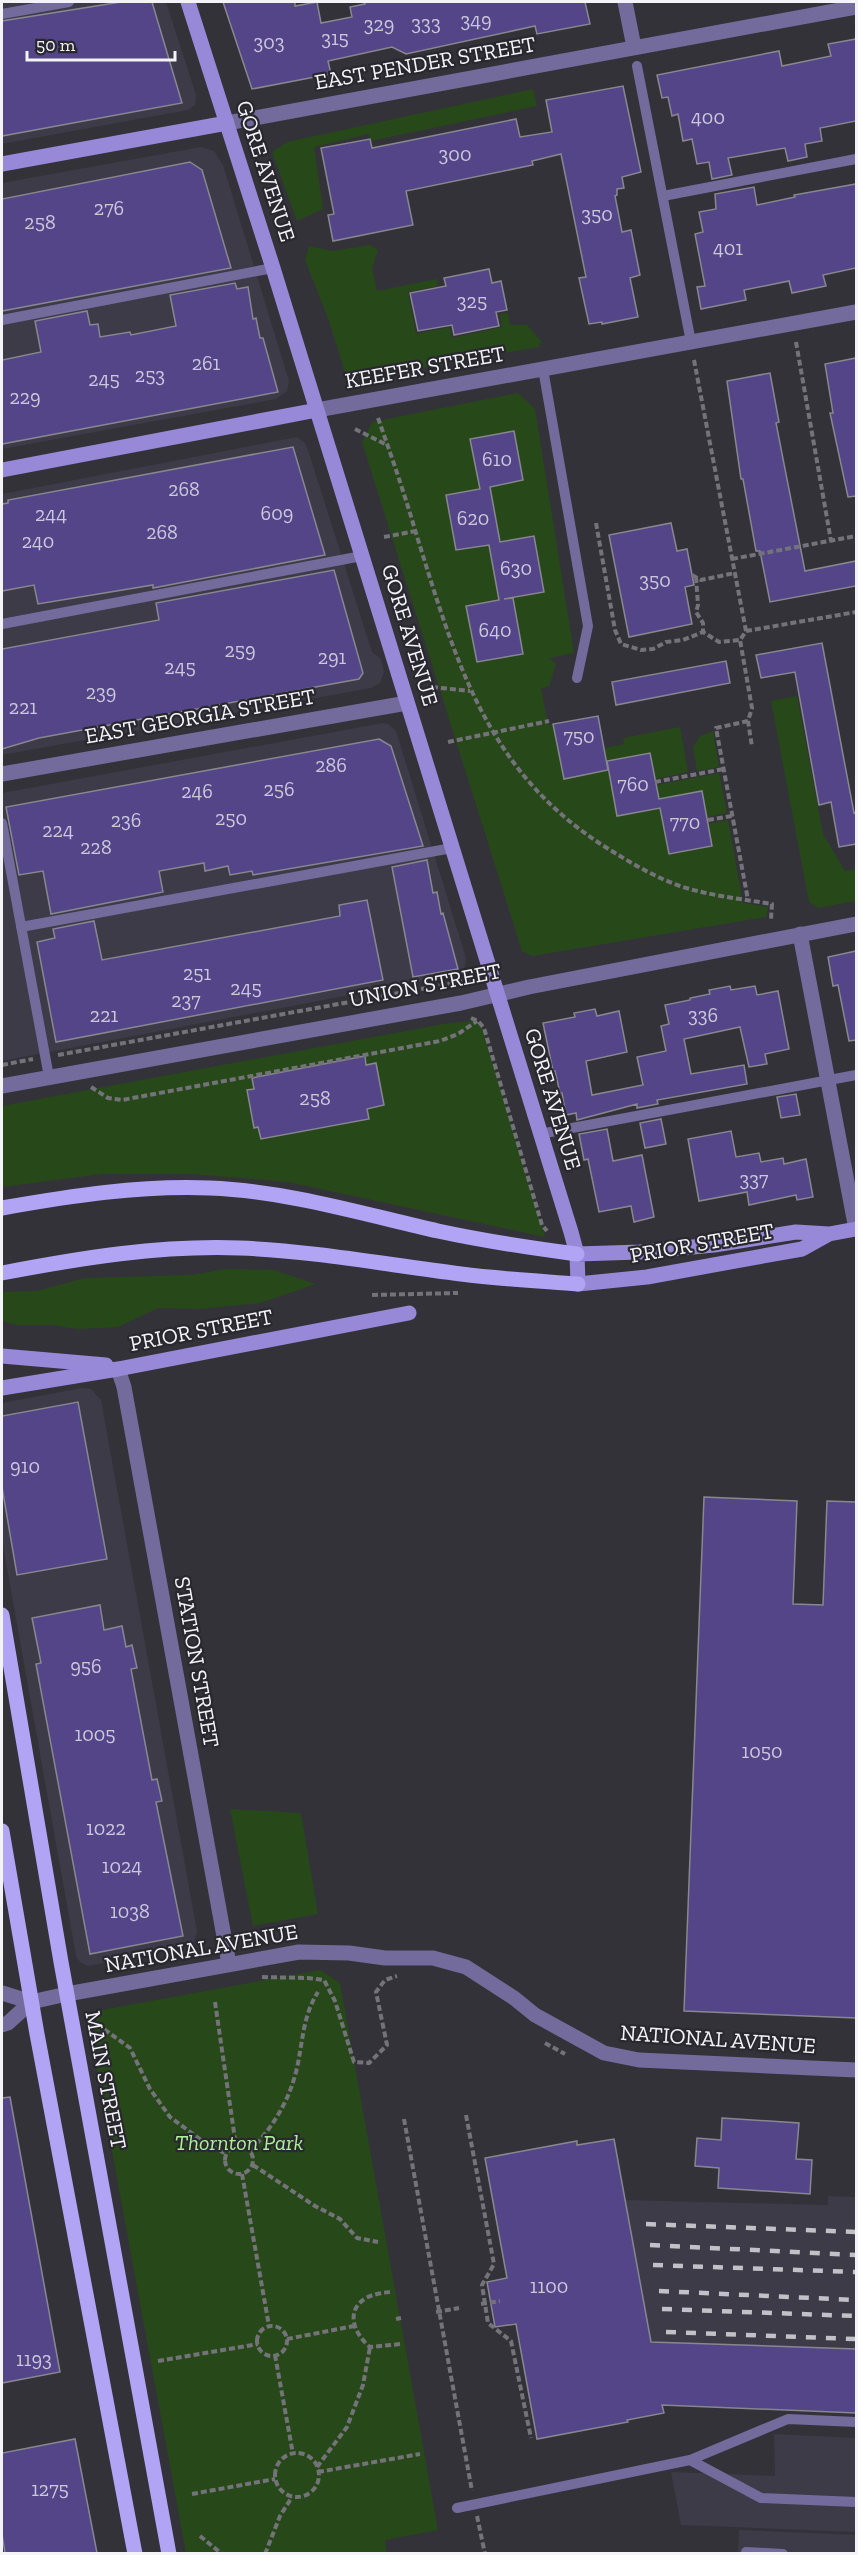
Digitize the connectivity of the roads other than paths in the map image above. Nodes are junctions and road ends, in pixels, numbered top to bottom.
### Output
1 (69, 2) edge
2 (188, 2) edge
3 (625, 2) edge
4 (856, 7) edge
5 (2, 14) edge
6 (634, 47) junction
7 (638, 66) dead end
8 (227, 123) junction
9 (856, 159) edge
10 (2, 164) edge
11 (663, 196) junction
12 (273, 268) junction
13 (856, 312) edge
14 (2, 320) edge
15 (691, 342) junction
16 (543, 369) junction
17 (317, 410) junction
18 (2, 470) edge
19 (362, 556) junction
20 (2, 624) edge
21 (577, 678) dead end
22 (407, 703) junction
23 (2, 774) edge
24 (2, 823) edge
25 (452, 848) junction
26 (856, 924) edge
27 (21, 927) junction
28 (800, 934) junction
29 (498, 994) junction
30 (856, 1075) edge
31 (49, 1077) junction
32 (827, 1081) junction
33 (2, 1086) edge
34 (540, 1134) junction
35 (2, 1208) edge
36 (856, 1229) edge
37 (829, 1234) junction
38 (577, 1254) junction
39 (2, 1273) edge
40 (579, 1284) junction
41 (408, 1313) dead end
42 (2, 1356) edge
43 (118, 1369) junction
44 (2, 1388) edge
45 (2, 1615) edge
46 (2, 1831) edge
47 (229, 1964) junction
48 (2, 1993) edge
49 (67, 1994) junction
50 (31, 2002) junction
51 (2, 2025) edge
52 (856, 2070) edge
53 (856, 2422) edge
54 (690, 2460) junction
55 (856, 2502) edge
56 (457, 2508) dead end
57 (746, 2552) dead end
58 (135, 2553) edge
59 (169, 2553) edge
60 (783, 2553) edge

1 - 5 lane
2 - 8 street, GORE AVENUE
3 - 6 street
4 - 6 street, EAST PENDER STREET
6 - 8 street, EAST PENDER STREET
7 - 11 lane
8 - 10 street, EAST PENDER STREET
8 - 12 street, GORE AVENUE
9 - 11 lane
11 - 15 lane
12 - 14 lane
12 - 17 street, GORE AVENUE
13 - 15 street, KEEFER STREET
15 - 16 street, KEEFER STREET
16 - 17 street, KEEFER STREET
16 - 21 lane
17 - 18 street, KEEFER STREET
17 - 19 street, GORE AVENUE
19 - 20 lane
19 - 22 street, GORE AVENUE
22 - 23 street, EAST GEORGIA STREET
22 - 25 street, GORE AVENUE
24 - 27 lane
25 - 27 lane
25 - 29 street, GORE AVENUE
26 - 28 street, UNION STREET
27 - 31 lane
28 - 29 street, UNION STREET
28 - 32 street
29 - 31 street, UNION STREET
29 - 34 street, GORE AVENUE
30 - 32 lane
31 - 33 street, UNION STREET
32 - 34 lane
32 - 36 street
34 - 38 street, GORE AVENUE
35 - 38 main road
36 - 37 street, PRIOR STREET
37 - 38 street, PRIOR STREET
37 - 40 street, PRIOR STREET
38 - 40 street, GORE AVENUE
39 - 40 main road
41 - 43 street, PRIOR STREET
42 - 43 street
43 - 44 street, PRIOR STREET
43 - 47 street, STATION STREET
45 - 49 main road, MAIN STREET
46 - 50 main road
47 - 49 street, NATIONAL AVENUE
47 - 52 street, NATIONAL AVENUE
48 - 50 street, NATIONAL AVENUE
49 - 50 street, NATIONAL AVENUE
49 - 59 main road, MAIN STREET
50 - 51 street
50 - 58 main road
53 - 54 lane
54 - 55 lane
54 - 56 lane
57 - 60 lane

